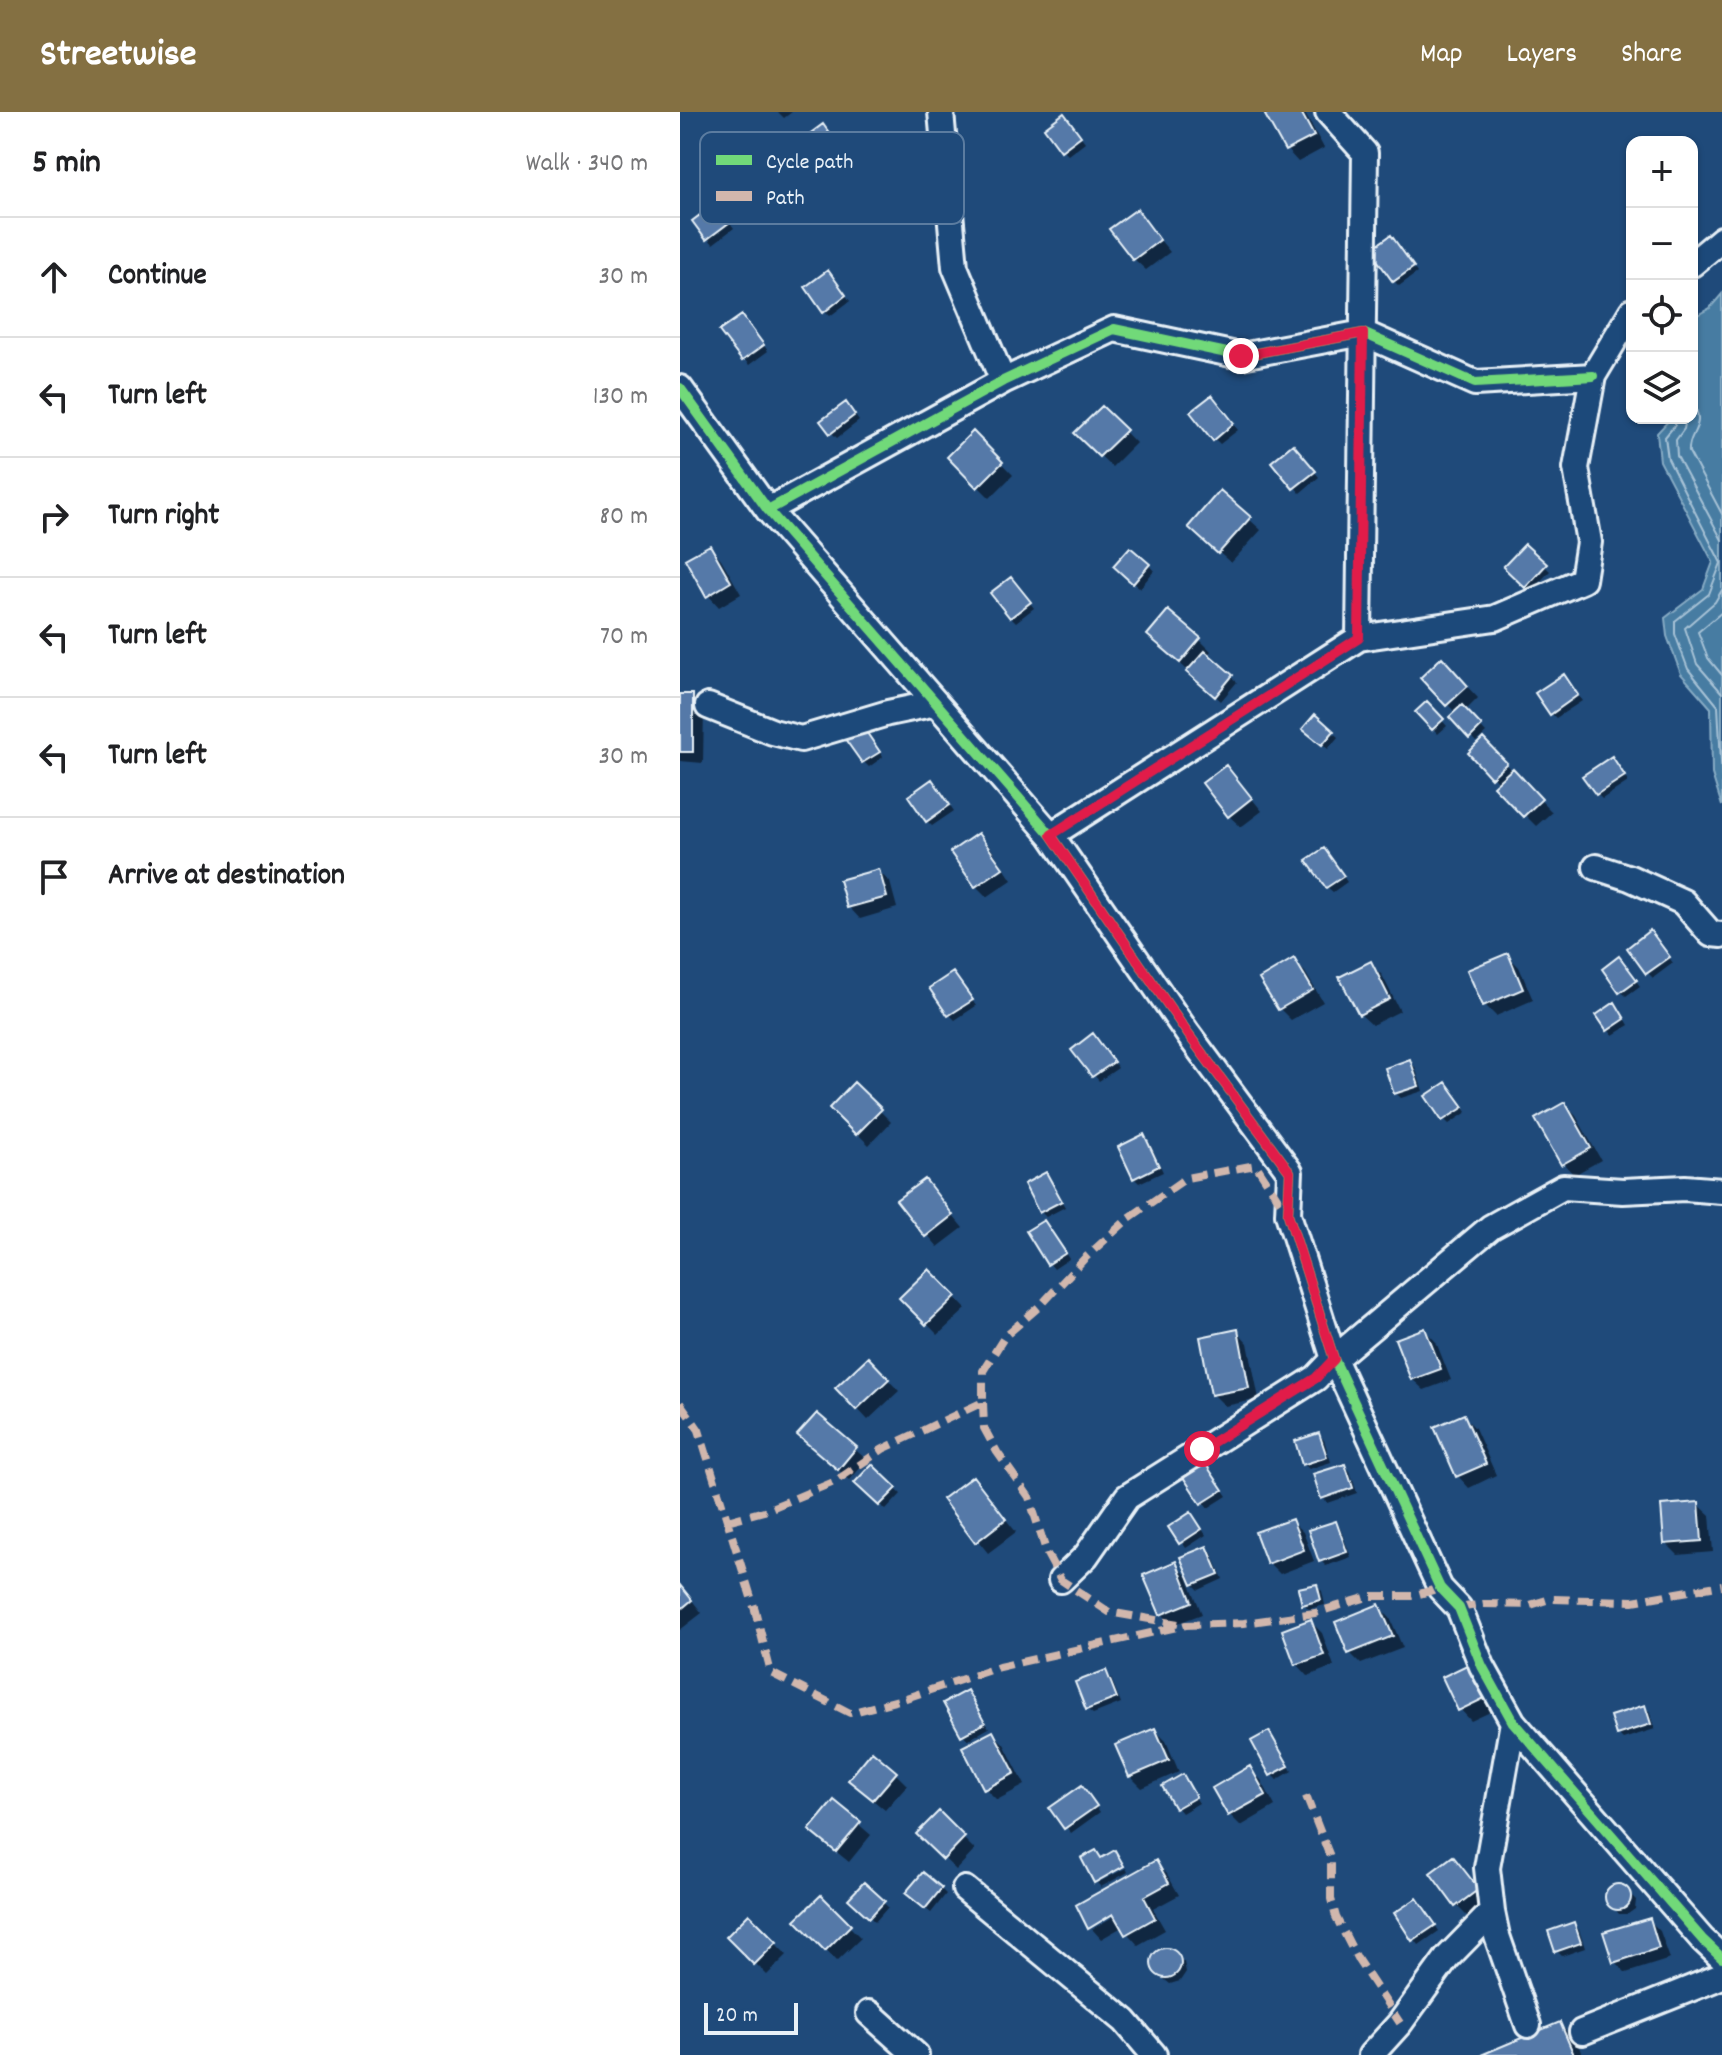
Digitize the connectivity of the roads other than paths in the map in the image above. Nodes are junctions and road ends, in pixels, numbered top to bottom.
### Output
1 (941, 112) edge
2 (1328, 112) edge
3 (943, 132) edge
4 (951, 224) edge
5 (1722, 239) edge
6 (1698, 259) edge
7 (1626, 321) edge
8 (1363, 333) junction
9 (1593, 376) junction
10 (1003, 381) junction
11 (680, 388) edge
12 (768, 510) junction
13 (1359, 638) junction
14 (936, 703) junction
15 (708, 706) dead end
16 (1051, 835) junction
17 (1596, 867) dead end
18 (1722, 935) edge
19 (1722, 1191) edge
20 (1334, 1359) junction
21 (1061, 1580) dead end
22 (1513, 1722) junction
23 (965, 1889) dead end
24 (1492, 1912) junction
25 (1722, 1958) edge
26 (1722, 1976) edge
27 (869, 2013) dead end
28 (1528, 2025) dead end
29 (1582, 2032) dead end
30 (916, 2055) edge
31 (1154, 2055) edge
32 (1371, 2055) edge

1 - 3 street
2 - 8 street
4 - 10 street
5 - 6 street
7 - 9 street
8 - 9 street
8 - 10 street
8 - 13 street
9 - 13 street
10 - 12 street
11 - 12 street
12 - 14 street
13 - 16 street
14 - 15 street
14 - 16 street
16 - 20 street
17 - 18 street
19 - 20 street
20 - 21 street
20 - 22 street
22 - 24 street
22 - 25 street
23 - 31 street
24 - 28 street
24 - 32 street
26 - 29 street
27 - 30 street

